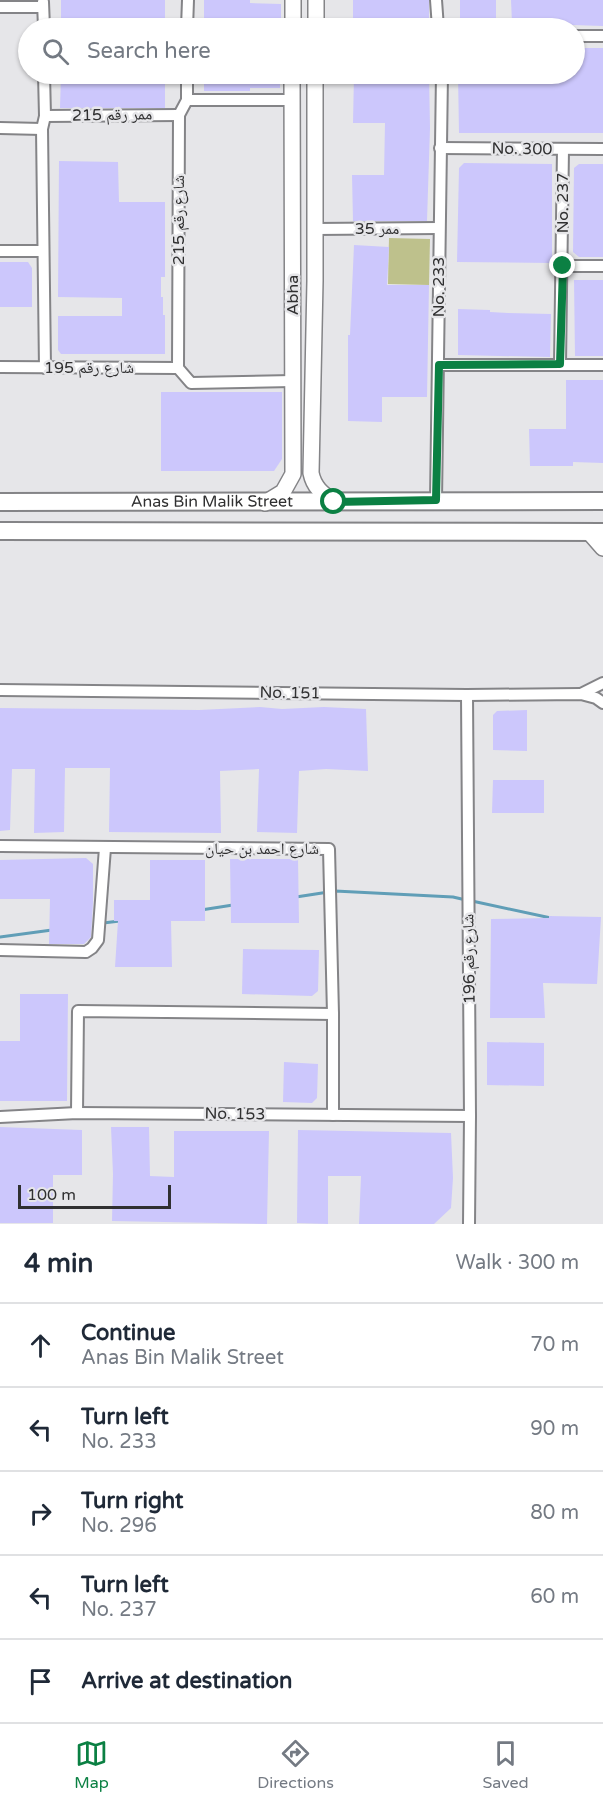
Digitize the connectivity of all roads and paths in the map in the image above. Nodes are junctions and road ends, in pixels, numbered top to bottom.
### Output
1 (188, 0) edge
2 (293, 0) edge
3 (316, 0) edge
4 (436, 0) edge
5 (43, 4) edge
6 (0, 7) edge
7 (187, 18) edge
8 (293, 18) edge
9 (316, 18) edge
10 (437, 18) edge
11 (585, 36) edge
12 (603, 36) edge
13 (44, 84) edge
14 (187, 84) edge
15 (292, 84) edge
16 (315, 84) edge
17 (442, 84) edge
18 (187, 100) junction
19 (292, 100) junction
20 (179, 115) junction
21 (45, 116) junction
22 (0, 128) edge
23 (42, 129) junction
24 (440, 148) junction
25 (563, 149) junction
26 (603, 149) edge
27 (439, 228) junction
28 (315, 229) junction
29 (0, 251) edge
30 (44, 251) junction
31 (563, 266) junction
32 (603, 266) edge
33 (315, 281) junction
34 (292, 282) junction
35 (560, 364) junction
36 (439, 365) junction
37 (603, 365) edge
38 (0, 367) edge
39 (45, 368) junction
40 (178, 368) junction
41 (293, 381) junction
42 (293, 457) junction
43 (312, 458) junction
44 (436, 500) junction
45 (603, 501) edge
46 (0, 502) edge
47 (334, 502) junction
48 (265, 503) junction
49 (0, 531) edge
50 (596, 532) edge
51 (603, 548) edge
52 (603, 683) edge
53 (0, 690) edge
54 (580, 694) junction
55 (466, 695) junction
56 (603, 703) edge
57 (0, 846) edge
58 (105, 848) junction
59 (0, 950) edge
60 (333, 1014) junction
61 (77, 1113) junction
62 (333, 1115) junction
63 (470, 1116) junction
64 (0, 1117) edge
65 (470, 1224) edge

1 - 7 street
2 - 8 street
3 - 9 street
4 - 10 street
5 - 6 street
11 - 12 street
13 - 21 street
14 - 18 street, شارع رقم 215
15 - 19 street, Abha
16 - 28 street, Abha
17 - 24 street, No. 233
18 - 19 street
18 - 20 street, شارع رقم 215
19 - 34 street, Abha
20 - 21 street, ممر رقم 215
20 - 40 street, شارع رقم 215
21 - 23 street
22 - 23 street
23 - 30 street
24 - 25 street, No. 300
24 - 27 street, No. 233
25 - 26 street, No. 300
25 - 31 street, No. 237
27 - 28 street, ممر 35
27 - 36 street, No. 233
28 - 33 street, Abha
29 - 30 street
30 - 39 street
31 - 32 street
31 - 35 street, No. 237
33 - 34 street
33 - 43 street, Abha
34 - 41 street, Abha
35 - 36 street
35 - 37 street
36 - 44 street, No. 233
38 - 39 street, شارع رقم 195
39 - 40 street, شارع رقم 195
40 - 41 street
41 - 42 street, Abha
42 - 43 street
42 - 48 street, Abha
43 - 47 street, Abha
44 - 45 main road, Anas Bin Malik Street
44 - 47 main road, Anas Bin Malik Street
46 - 48 main road, Anas Bin Malik Street
47 - 48 main road, Anas Bin Malik Street
49 - 50 main road, Anas Bin Malik Street
50 - 51 street
52 - 54 street, No. 151
53 - 55 street, No. 151
54 - 55 street, No. 151
54 - 56 street, No. 151
55 - 63 street, شارع رقم 196
57 - 58 street, شارع احمد بن حيان
58 - 59 street
58 - 60 street, شارع احمد بن حيان
60 - 61 street
60 - 62 street, شارع احمد بن حيان
61 - 62 street, No. 153
61 - 64 street, No. 153
62 - 63 street, No. 153
63 - 65 street, شارع رقم 196

